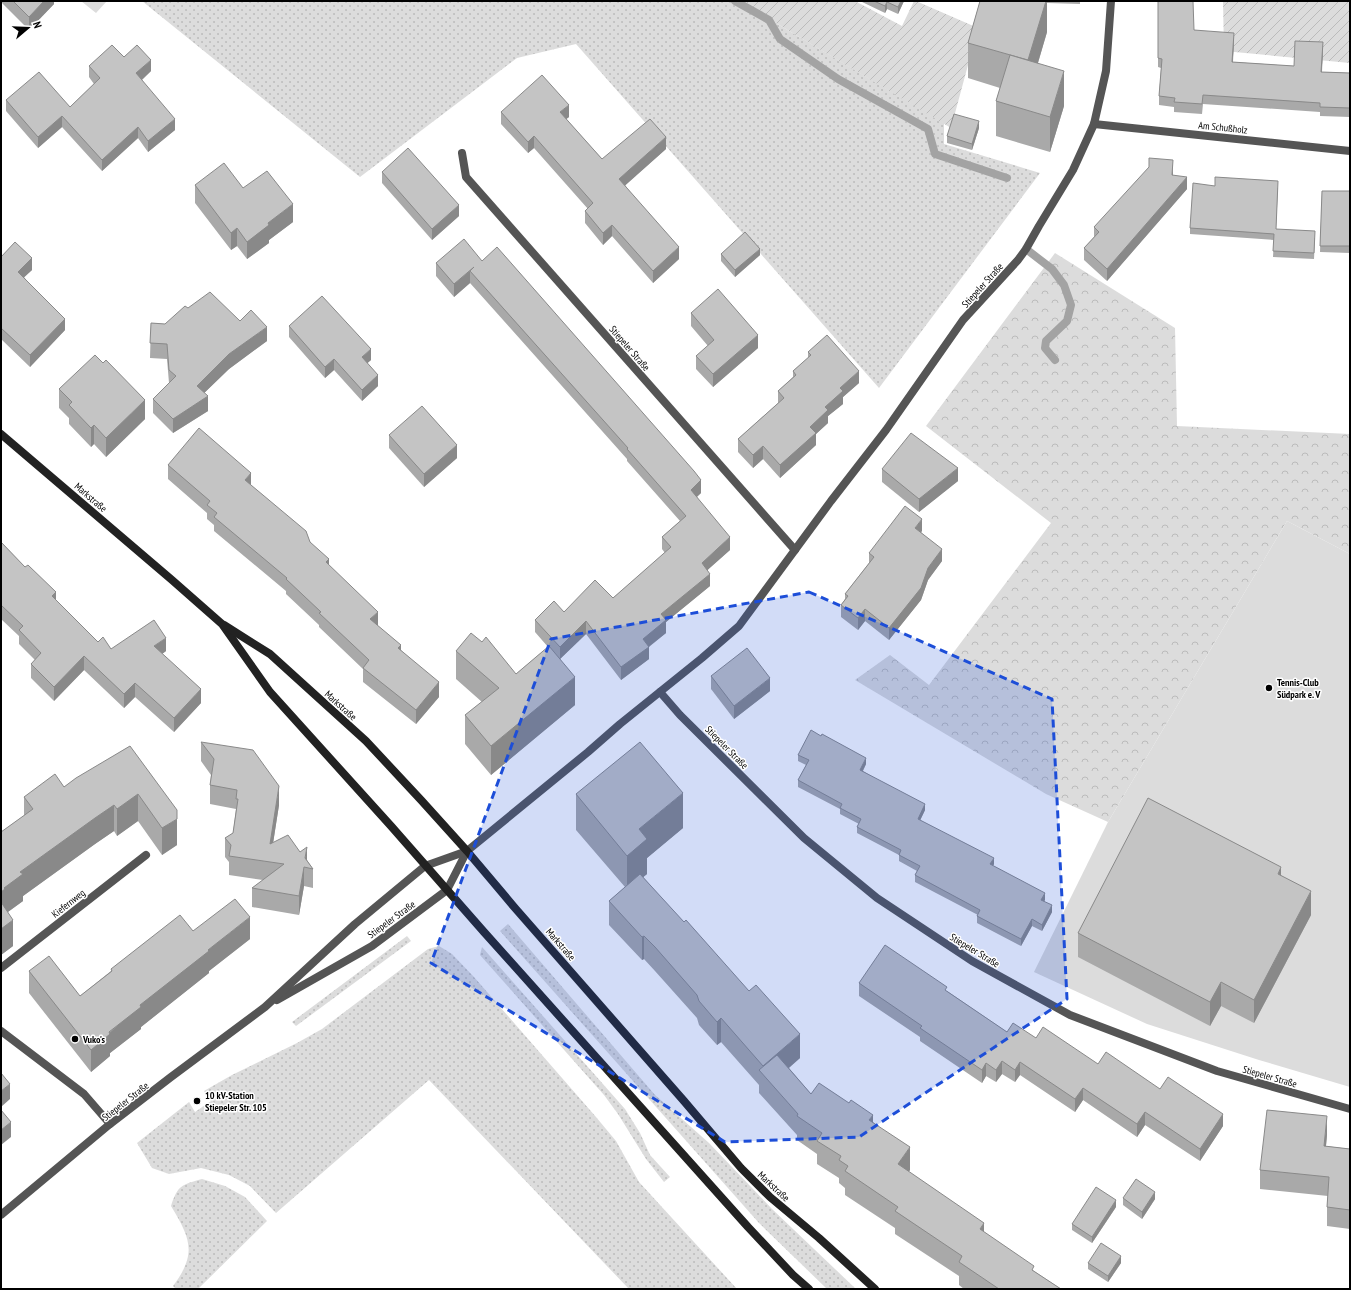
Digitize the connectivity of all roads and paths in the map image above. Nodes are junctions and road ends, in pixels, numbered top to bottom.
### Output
1 (1111, 1) edge
2 (1094, 124) junction
3 (1350, 151) edge
4 (462, 153) dead end
5 (1, 434) edge
6 (794, 550) junction
7 (222, 624) junction
8 (660, 692) junction
9 (467, 850) junction
10 (146, 855) dead end
11 (425, 866) junction
12 (447, 890) junction
13 (1, 968) edge
14 (265, 1007) junction
15 (1, 1031) edge
16 (1350, 1109) edge
17 (110, 1124) junction
18 (1, 1215) edge
19 (809, 1289) edge
20 (875, 1289) edge

1 - 2 street, Stiepeler Straße
2 - 3 street, Am Schußholz
2 - 6 street, Stiepeler Straße
4 - 6 street, Stiepeler Straße
5 - 7 main road, Markstraße
6 - 8 street, Stiepeler Straße
7 - 9 main road, Markstraße
7 - 11 main road, Markstraße
8 - 9 street, Stiepeler Straße
8 - 16 street, Stiepeler Straße
9 - 11 street, Stiepeler Straße
9 - 12 street, Stiepeler Straße
9 - 20 main road, Markstraße
10 - 13 street, Kiefernweg
11 - 12 main road, Markstraße
11 - 14 street, Stiepeler Straße
12 - 14 street, Stiepeler Straße
12 - 19 main road, Markstraße
14 - 17 street, Stiepeler Straße
15 - 17 street
17 - 18 street, Stiepeler Straße

